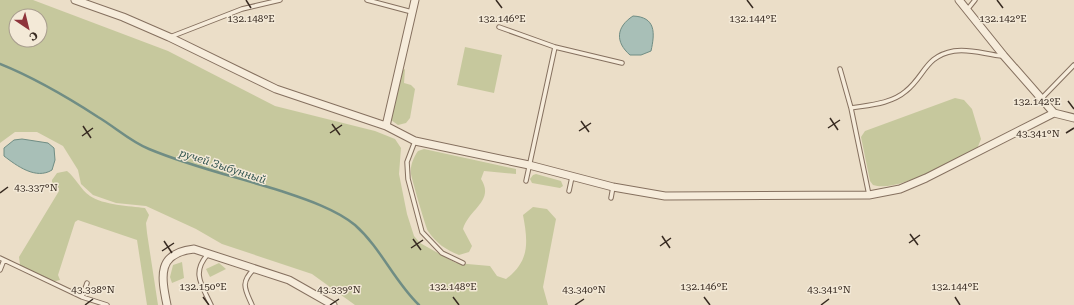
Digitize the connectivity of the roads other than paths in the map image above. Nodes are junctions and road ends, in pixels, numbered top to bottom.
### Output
1 (74, 0) edge
2 (280, 0) edge
3 (367, 0) edge
4 (415, 0) edge
5 (959, 0) edge
6 (976, 0) edge
7 (967, 10) junction
8 (412, 12) junction
9 (499, 27) dead end
10 (169, 37) junction
11 (555, 47) junction
12 (1004, 56) junction
13 (622, 63) dead end
14 (1074, 65) edge
15 (840, 69) dead end
16 (1041, 99) junction
17 (851, 108) junction
18 (1054, 113) junction
19 (1074, 118) edge
20 (386, 126) junction
21 (415, 141) junction
22 (529, 165) junction
23 (572, 177) junction
24 (526, 181) dead end
25 (613, 187) junction
26 (569, 191) dead end
27 (869, 195) junction
28 (611, 198) dead end
29 (209, 253) junction
30 (2, 259) edge
31 (463, 263) dead end
32 (255, 269) junction
33 (0, 270) edge
34 (87, 283) dead end
35 (82, 297) junction
36 (322, 302) edge
37 (107, 305) edge
38 (113, 305) edge
39 (167, 305) edge
40 (211, 305) edge
41 (252, 305) edge
42 (333, 305) edge

1 - 10 street
2 - 10 lane
3 - 8 lane
4 - 8 street
5 - 7 street
6 - 7 lane
7 - 12 street
8 - 20 street
9 - 11 lane
10 - 20 street
11 - 13 lane
11 - 22 lane
12 - 16 street
12 - 17 lane
14 - 16 lane
15 - 17 lane
16 - 18 street
17 - 27 lane
18 - 19 street
18 - 27 street
20 - 21 street
21 - 22 street
21 - 31 lane
22 - 23 street
22 - 24 lane
23 - 25 street
23 - 26 lane
25 - 27 street
25 - 28 lane
29 - 32 street
29 - 39 street
29 - 40 lane
30 - 33 lane
30 - 35 lane
32 - 36 street
32 - 41 lane
34 - 35 lane
35 - 37 lane
36 - 42 street
37 - 38 lane

